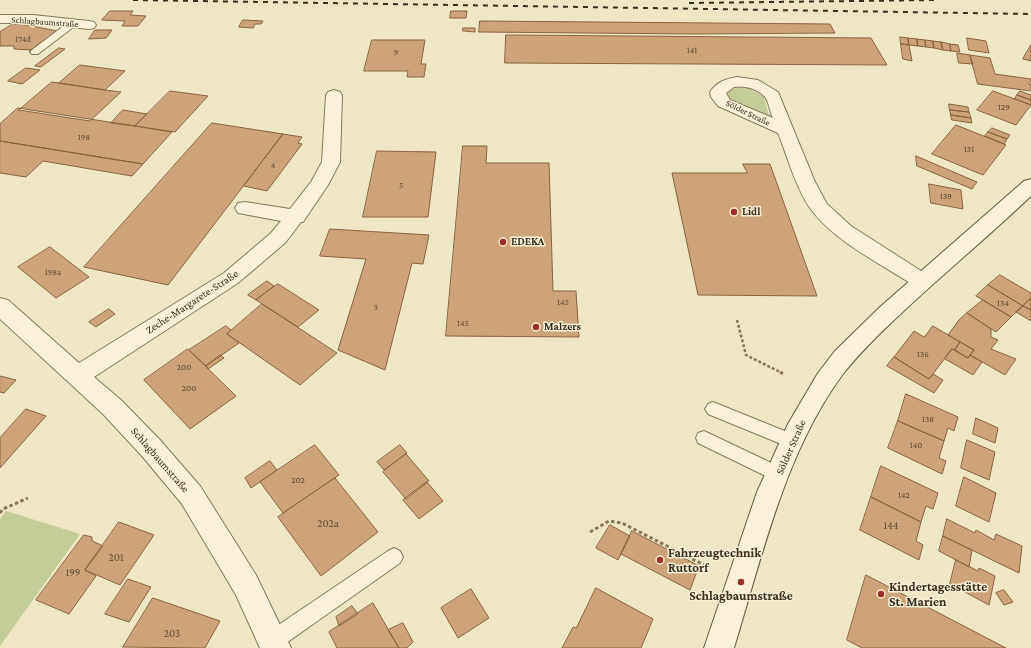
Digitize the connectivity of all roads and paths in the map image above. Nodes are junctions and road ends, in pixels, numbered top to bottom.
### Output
1 (0, 19) edge
2 (73, 23) junction
3 (90, 25) dead end
4 (35, 52) dead end
5 (334, 95) dead end
6 (785, 130) dead end
7 (1031, 185) edge
8 (246, 208) dead end
9 (296, 217) junction
10 (922, 281) junction
11 (3, 314) edge
12 (737, 320) dead end
13 (78, 375) junction
14 (785, 375) dead end
15 (713, 409) dead end
16 (704, 438) dead end
17 (791, 441) junction
18 (778, 474) junction
19 (28, 498) dead end
20 (0, 513) edge
21 (590, 532) dead end
22 (394, 557) dead end
23 (706, 566) dead end
24 (274, 645) edge
25 (719, 648) edge

1 - 2 street, Schlagbaumstraße
2 - 3 street, Schlagbaumstraße
2 - 4 lane
5 - 9 street, Zeche-Margarete-Straße
6 - 10 street, Sölder Straße
7 - 10 street, Sölder Straße
8 - 9 street
9 - 13 street, Zeche-Margarete-Straße
10 - 17 street, Sölder Straße
11 - 13 street, Schlagbaumstraße
12 - 14 path
13 - 24 street, Schlagbaumstraße
15 - 17 lane
16 - 18 lane
17 - 18 street, Sölder Straße
18 - 25 street, Sölder Straße
19 - 20 path
21 - 23 path
22 - 24 lane

